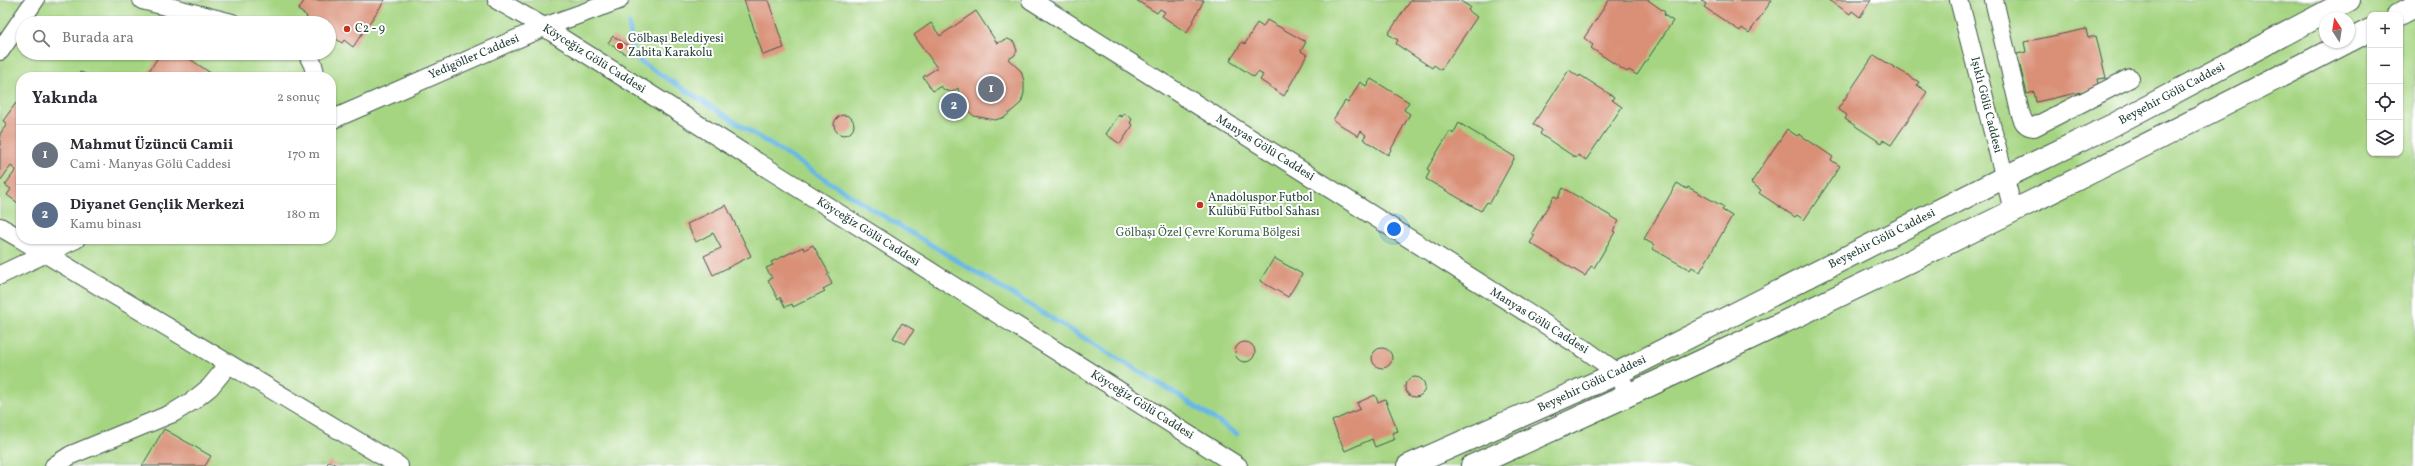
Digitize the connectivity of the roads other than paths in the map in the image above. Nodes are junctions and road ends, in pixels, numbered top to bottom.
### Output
1 (35, 0) edge
2 (142, 0) edge
3 (497, 0) edge
4 (619, 0) edge
5 (1031, 0) edge
6 (1959, 0) edge
7 (1994, 0) edge
8 (2349, 0) edge
9 (2415, 6) edge
10 (2403, 12) edge
11 (24, 16) edge
12 (205, 16) edge
13 (544, 27) junction
14 (16, 28) edge
15 (2367, 32) edge
16 (2355, 38) edge
17 (2335, 48) edge
18 (0, 51) edge
19 (310, 60) edge
20 (315, 72) edge
21 (2130, 78) dead end
22 (336, 118) edge
23 (2005, 177) junction
24 (2013, 210) junction
25 (0, 227) edge
26 (16, 236) edge
27 (30, 244) edge
28 (65, 244) edge
29 (46, 253) junction
30 (0, 275) edge
31 (229, 364) junction
32 (1618, 373) junction
33 (1629, 396) junction
34 (54, 466) edge
35 (399, 466) edge
36 (1238, 466) edge
37 (1408, 466) edge
38 (1472, 466) edge

1 - 11 street
2 - 12 street
3 - 13 street, Köyceğiz Gölü Caddesi
4 - 13 street, Yedigöller Caddesi
5 - 32 street, Manyas Gölü Caddesi
6 - 23 street, Işıklı Gölü Caddesi
7 - 21 street
8 - 23 main road, Beyşehir Gölü Caddesi
9 - 10 main road
13 - 22 street, Yedigöller Caddesi
13 - 36 street, Köyceğiz Gölü Caddesi
14 - 18 street
15 - 16 main road
17 - 24 main road
19 - 20 street
23 - 24 street, Işıklı Gölü Caddesi
23 - 32 main road, Beyşehir Gölü Caddesi
24 - 33 main road
25 - 26 street
27 - 29 street
28 - 29 street
29 - 30 street
29 - 31 street
31 - 34 street
31 - 35 street
32 - 33 street
32 - 37 main road, Beyşehir Gölü Caddesi
33 - 38 main road

